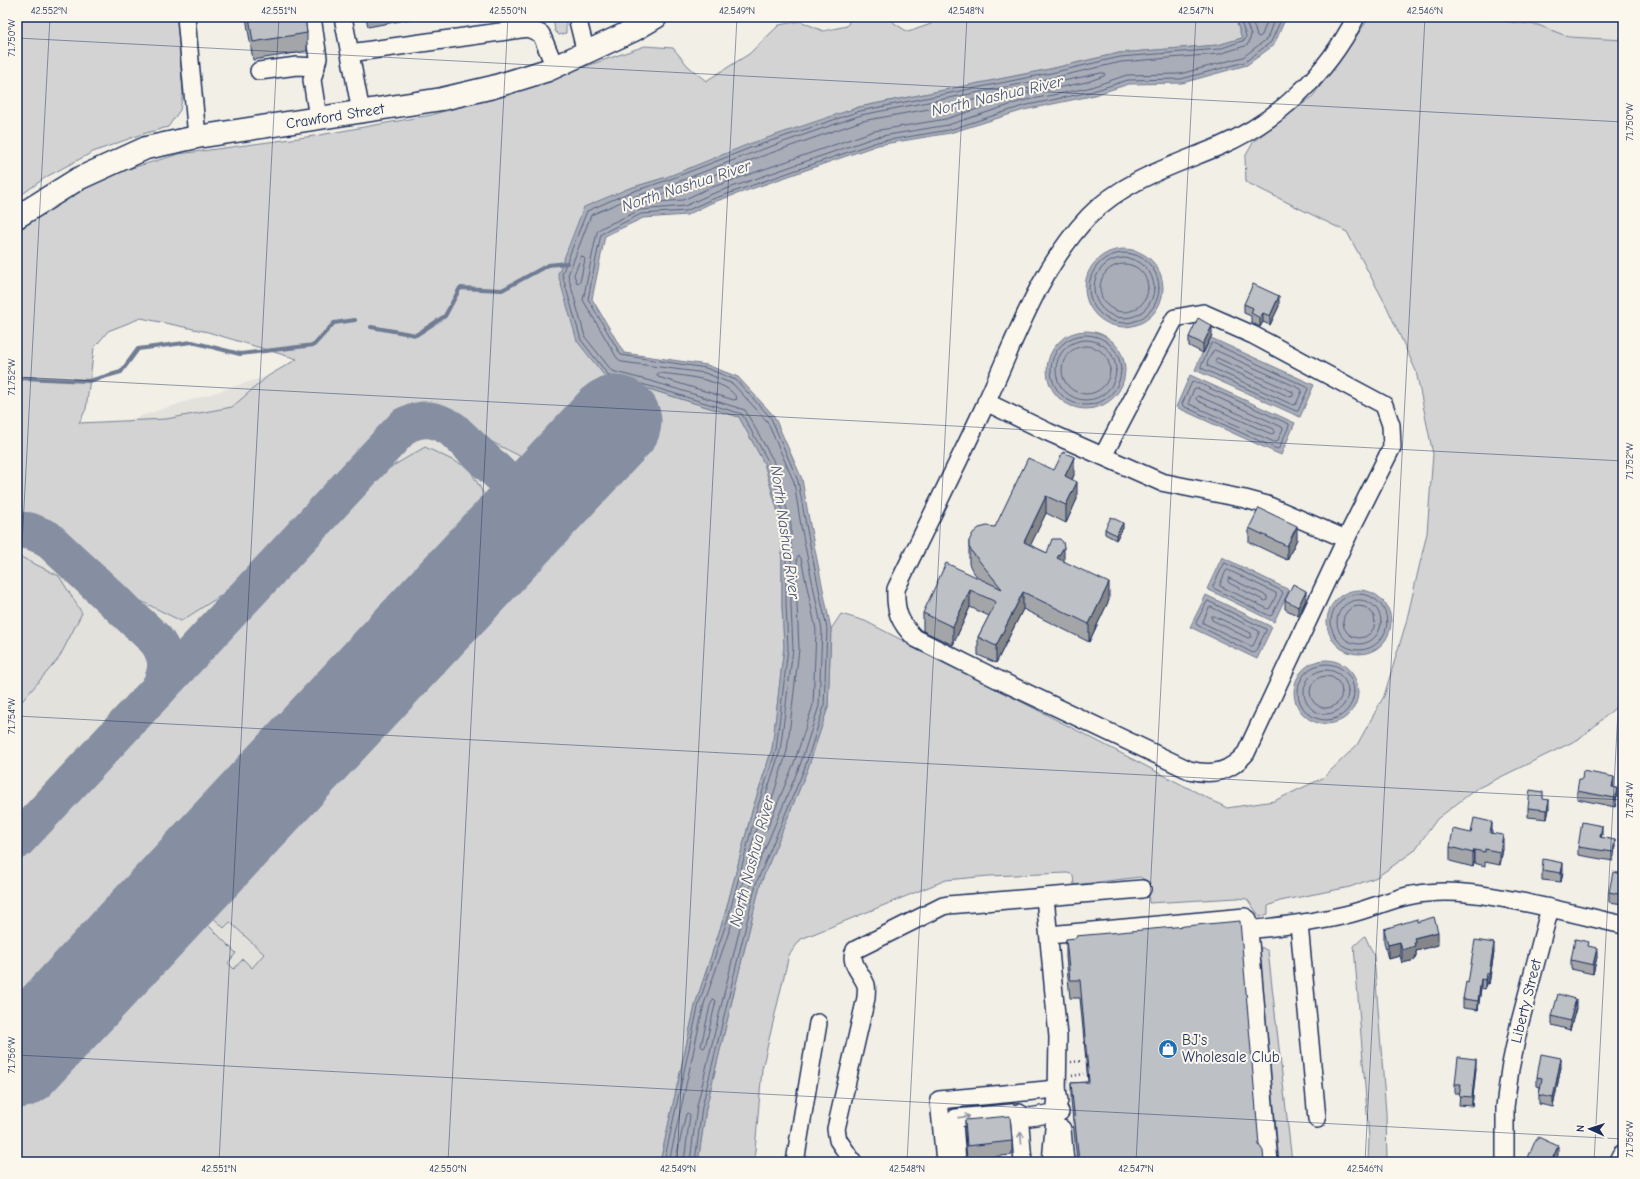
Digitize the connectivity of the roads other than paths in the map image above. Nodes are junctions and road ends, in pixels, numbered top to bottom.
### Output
1 (186, 17) edge
2 (312, 17) edge
3 (343, 17) edge
4 (577, 17) edge
5 (656, 17) edge
6 (1356, 17) edge
7 (350, 53) junction
8 (586, 53) junction
9 (316, 67) junction
10 (555, 67) junction
11 (259, 71) dead end
12 (361, 112) junction
13 (318, 118) junction
14 (197, 137) junction
15 (17, 217) edge
16 (986, 402) junction
17 (1103, 456) junction
18 (1346, 539) junction
19 (1142, 889) dead end
20 (1046, 897) junction
21 (1550, 908) junction
22 (1300, 924) junction
23 (1623, 925) edge
24 (1249, 930) junction
25 (1049, 935) junction
26 (818, 1023) dead end
27 (1057, 1089) junction
28 (1058, 1113) junction
29 (1018, 1114) junction
30 (1317, 1119) dead end
31 (1623, 1156) edge
32 (795, 1162) edge
33 (853, 1162) edge
34 (945, 1162) edge
35 (957, 1162) edge
36 (1022, 1162) edge
37 (1051, 1162) edge
38 (1065, 1162) edge
39 (1269, 1162) edge
40 (1505, 1162) edge
41 (1620, 1162) edge

1 - 14 street
2 - 9 street
3 - 7 street
4 - 8 street
5 - 8 main road, Crawford Street
6 - 16 street
7 - 10 street
7 - 12 street
8 - 10 main road, Crawford Street
9 - 11 street
9 - 13 street
10 - 12 main road, Crawford Street
12 - 13 main road, Crawford Street
13 - 14 main road, Crawford Street
14 - 15 main road, Crawford Street
16 - 17 street
16 - 18 street
17 - 18 street
17 - 18 street
19 - 20 street
20 - 25 street
20 - 33 street
21 - 22 street
21 - 23 street
21 - 40 street, Liberty Street
22 - 24 street
22 - 30 street
24 - 25 street
24 - 39 street
25 - 27 street
26 - 32 street
27 - 28 street
27 - 34 street
28 - 29 street
28 - 37 street
28 - 38 street
35 -> 29 street
36 -> 29 street
31 - 41 main road

